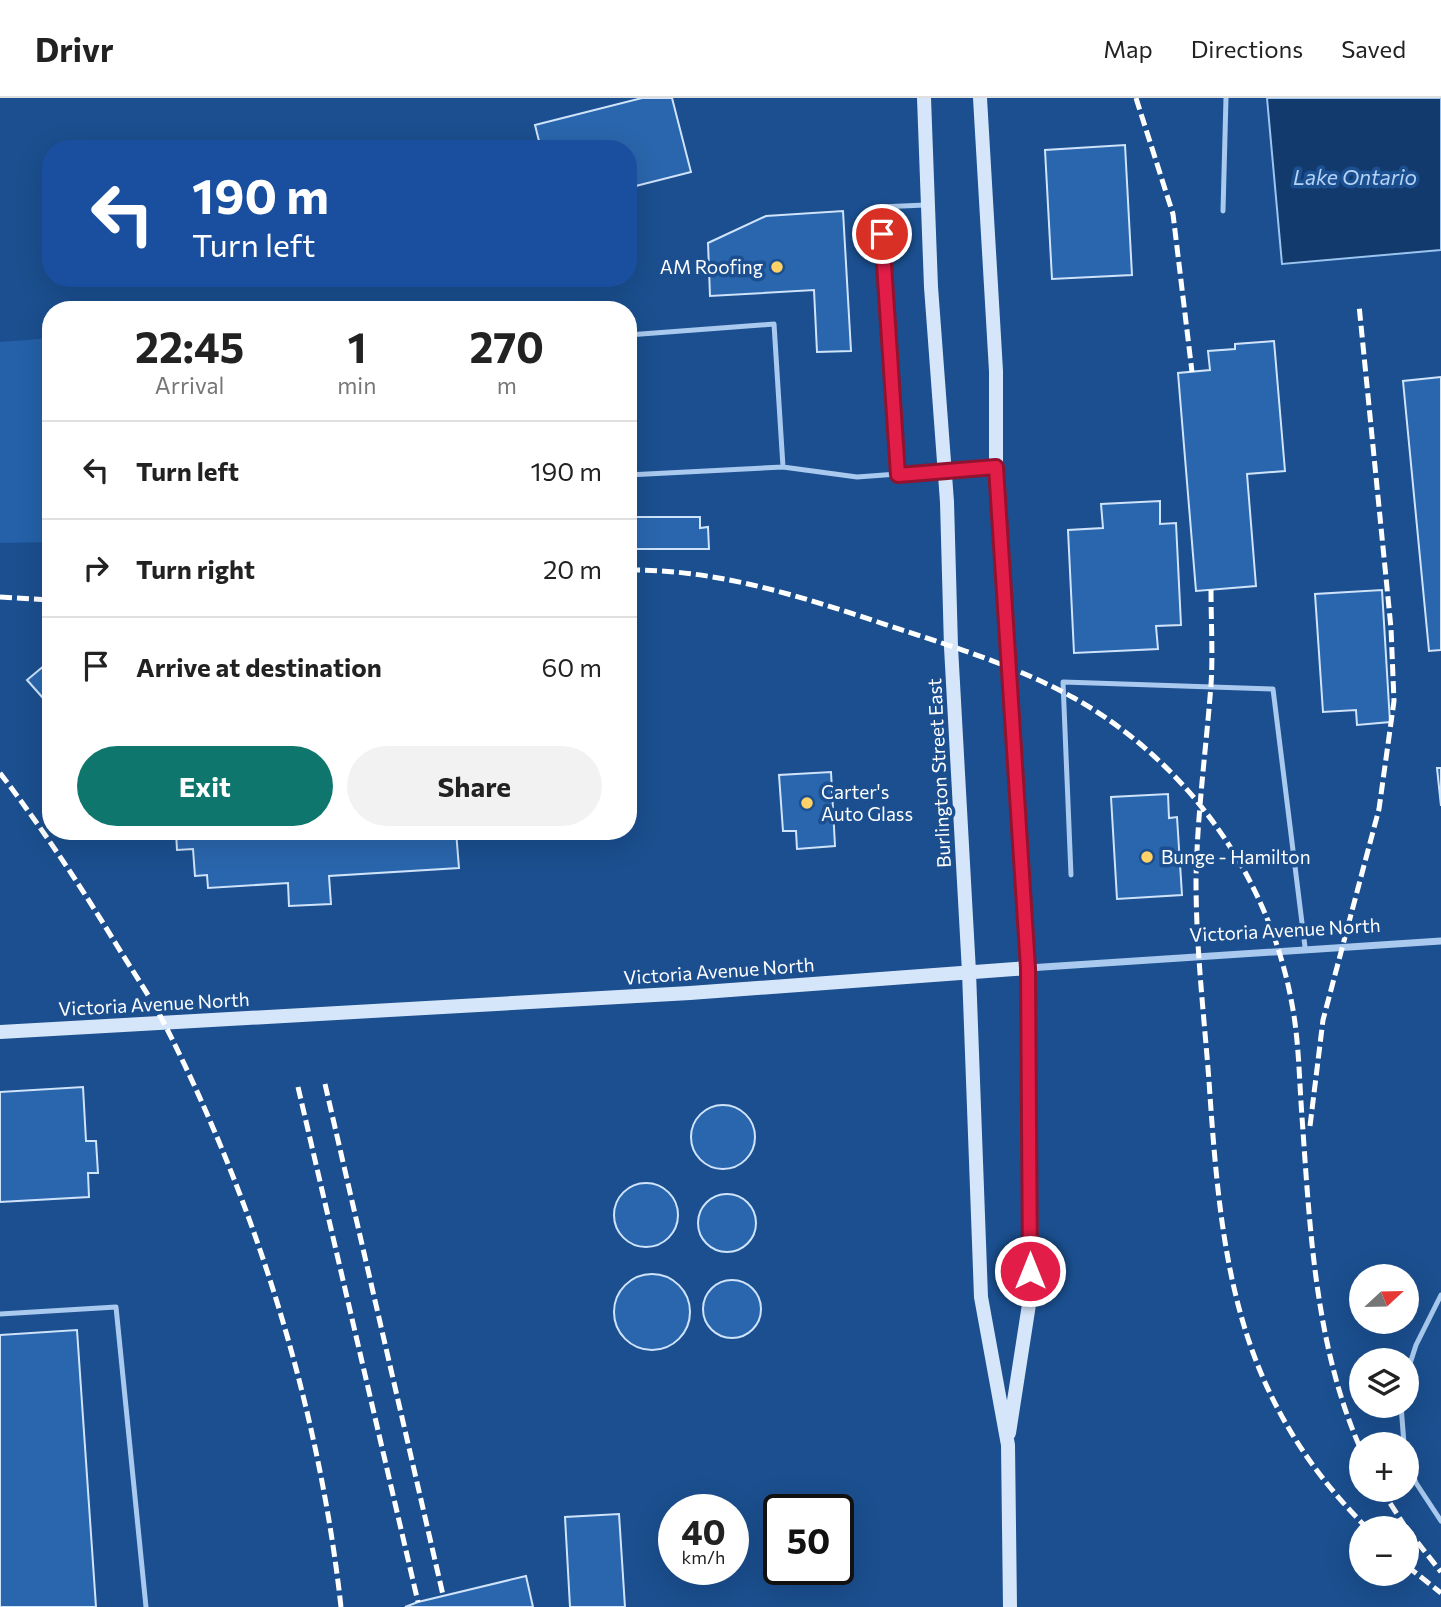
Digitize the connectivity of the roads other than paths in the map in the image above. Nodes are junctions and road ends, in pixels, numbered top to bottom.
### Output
1 (924, 98) edge
2 (980, 98) edge
3 (1226, 98) edge
4 (928, 205) junction
5 (1223, 211) dead end
6 (637, 334) edge
7 (783, 467) junction
8 (996, 467) junction
9 (944, 472) junction
10 (637, 475) edge
11 (898, 475) junction
12 (1071, 875) dead end
13 (1441, 941) edge
14 (1306, 947) junction
15 (1028, 968) junction
16 (969, 972) junction
17 (0, 1031) edge
18 (1441, 1295) edge
19 (0, 1314) edge
20 (1415, 1348) edge
21 (1007, 1445) junction
22 (1419, 1488) edge
23 (1441, 1521) edge
24 (146, 1607) edge
25 (1010, 1607) edge

1 - 4 main road, Burlington Street East
2 - 8 main road, Burlington Street East
3 - 5 lane
4 - 9 main road, Burlington Street East
4 - 11 lane
6 - 7 lane
7 - 10 lane
7 - 11 lane
8 - 9 lane
8 - 15 main road, Burlington Street East
9 - 11 lane
9 - 16 main road, Burlington Street East
12 - 14 lane
13 - 14 street, Victoria Avenue North
14 - 15 street, Victoria Avenue North
15 - 16 main road, Victoria Avenue North
15 - 21 main road, Burlington Street East
16 - 17 main road, Victoria Avenue North
16 - 21 main road, Burlington Street East
18 - 20 lane
19 - 24 lane
21 - 25 main road, Burlington Street East
22 - 23 lane

